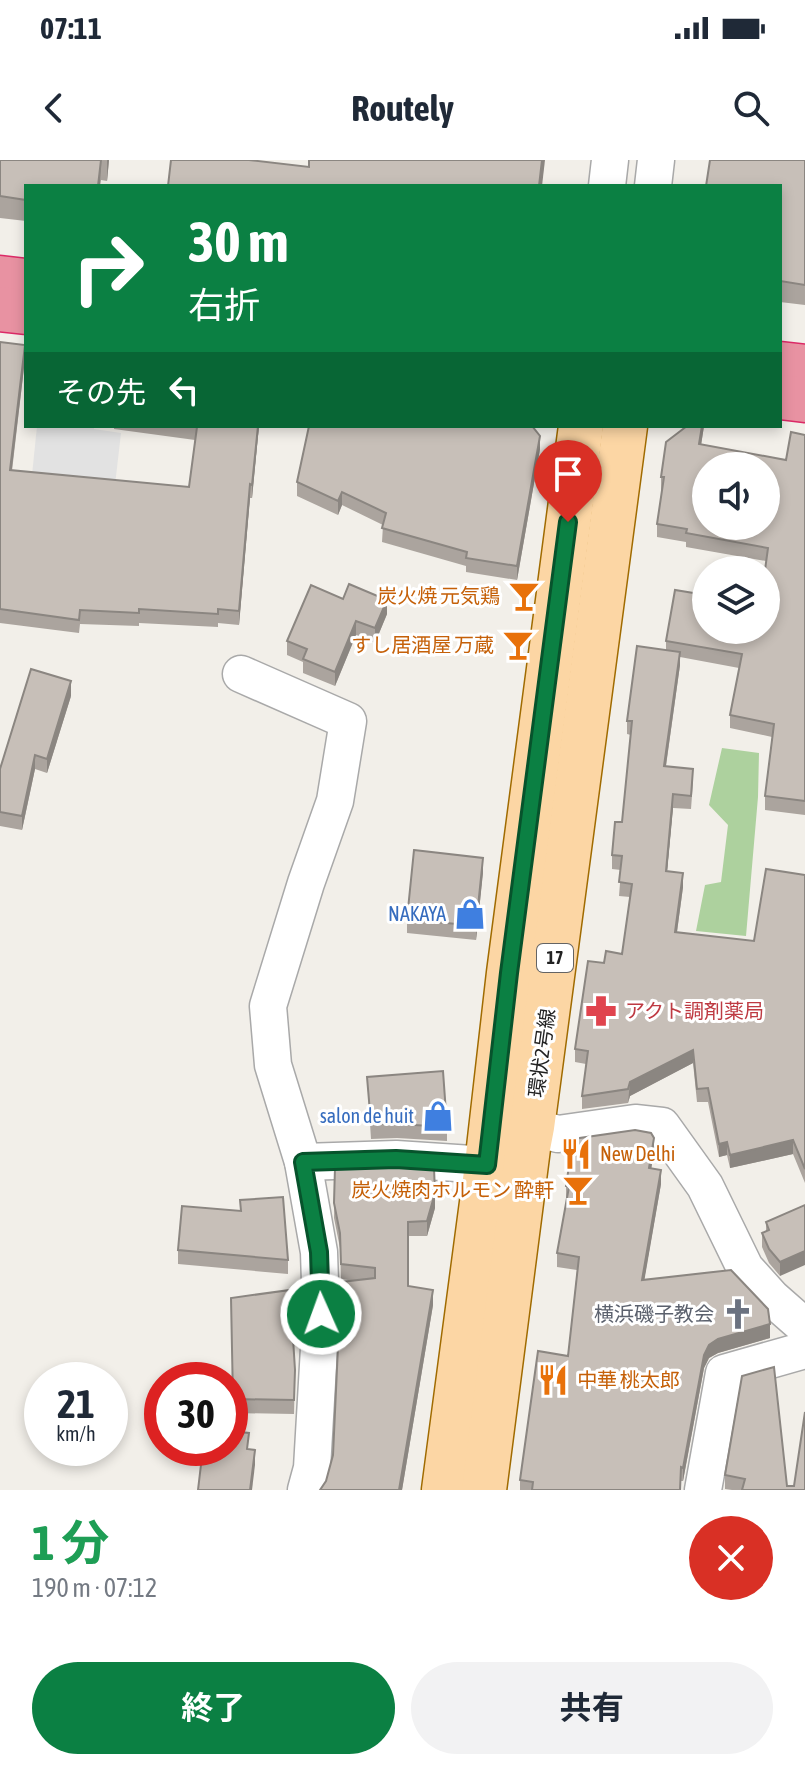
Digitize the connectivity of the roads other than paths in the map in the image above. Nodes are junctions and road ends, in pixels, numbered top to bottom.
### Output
1 (610, 160) edge
2 (656, 160) edge
3 (607, 184) edge
4 (653, 184) edge
5 (0, 278) edge
6 (24, 281) edge
7 (0, 309) edge
8 (24, 312) edge
9 (782, 364) edge
10 (805, 367) edge
11 (782, 397) edge
12 (805, 400) edge
13 (581, 428) edge
14 (625, 428) edge
15 (241, 674) dead end
16 (532, 1127) junction
17 (303, 1162) junction
18 (487, 1165) junction
19 (805, 1327) edge
20 (805, 1350) edge
21 (306, 1490) edge
22 (444, 1490) edge
23 (484, 1490) edge
24 (703, 1490) edge

1 - 3 street
2 - 4 street
5 - 6 highway
7 - 8 highway
9 - 10 highway
11 - 12 highway
13 - 18 main road, 環状2号線 / 17
14 - 16 main road, 環状2号線 / 17
15 - 17 street
16 - 19 street
16 - 23 main road, 環状2号線 / 17
17 - 18 street
17 - 21 street
18 - 22 main road, 環状2号線 / 17
20 - 24 street

